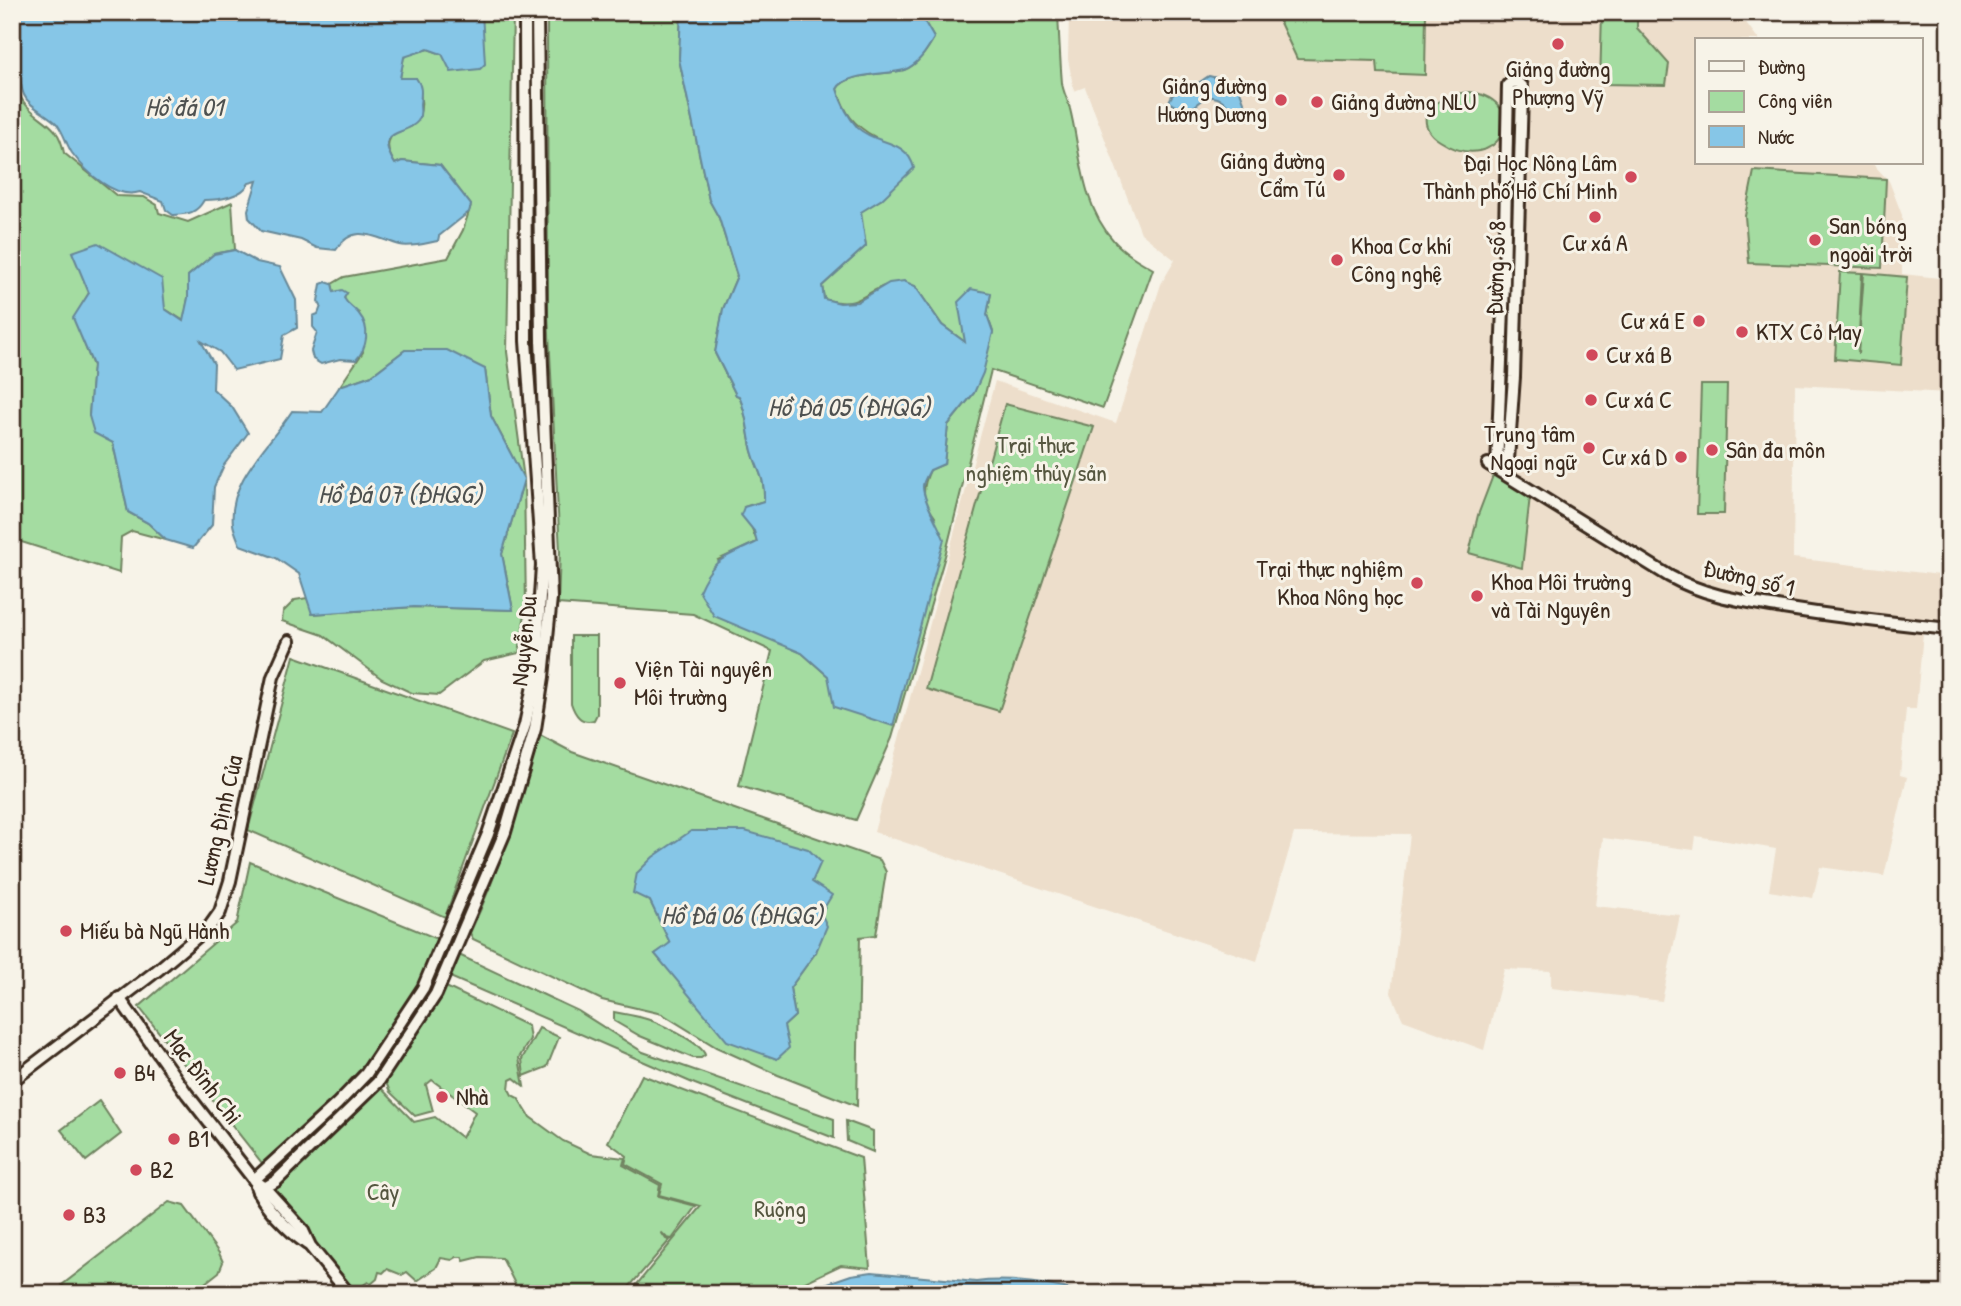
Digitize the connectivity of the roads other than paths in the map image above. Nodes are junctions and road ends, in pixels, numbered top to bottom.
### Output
1 (525, 12) edge
2 (537, 12) edge
3 (1517, 280) junction
4 (1504, 281) junction
5 (1502, 377) junction
6 (1514, 377) junction
7 (1498, 469) junction
8 (1949, 629) edge
9 (289, 641) dead end
10 (530, 727) junction
11 (431, 975) junction
12 (443, 980) junction
13 (119, 998) junction
14 (12, 1081) edge
15 (254, 1180) junction
16 (261, 1190) junction
17 (349, 1294) edge

1 - 10 street, Nguyễn Du
2 - 10 street, Nguyễn Du
3 - 4 street
3 - 4 street, Đường số 8
3 - 6 street, Đường số 8
4 - 5 street, Đường số 8
5 - 6 street
5 - 7 street, Đường số 8
6 - 7 street, Đường số 8
7 - 8 street, Đường số 1
9 - 13 street, Lương Định Của
10 - 11 street, Nguyễn Du
10 - 12 street, Nguyễn Du
11 - 12 street
11 - 15 street, Nguyễn Du
12 - 16 street, Nguyễn Du
13 - 14 street, Lương Định Của
13 - 15 street, Mạc Đĩnh Chi
15 - 16 street, Mạc Đĩnh Chi
16 - 17 street, Mạc Đĩnh Chi

